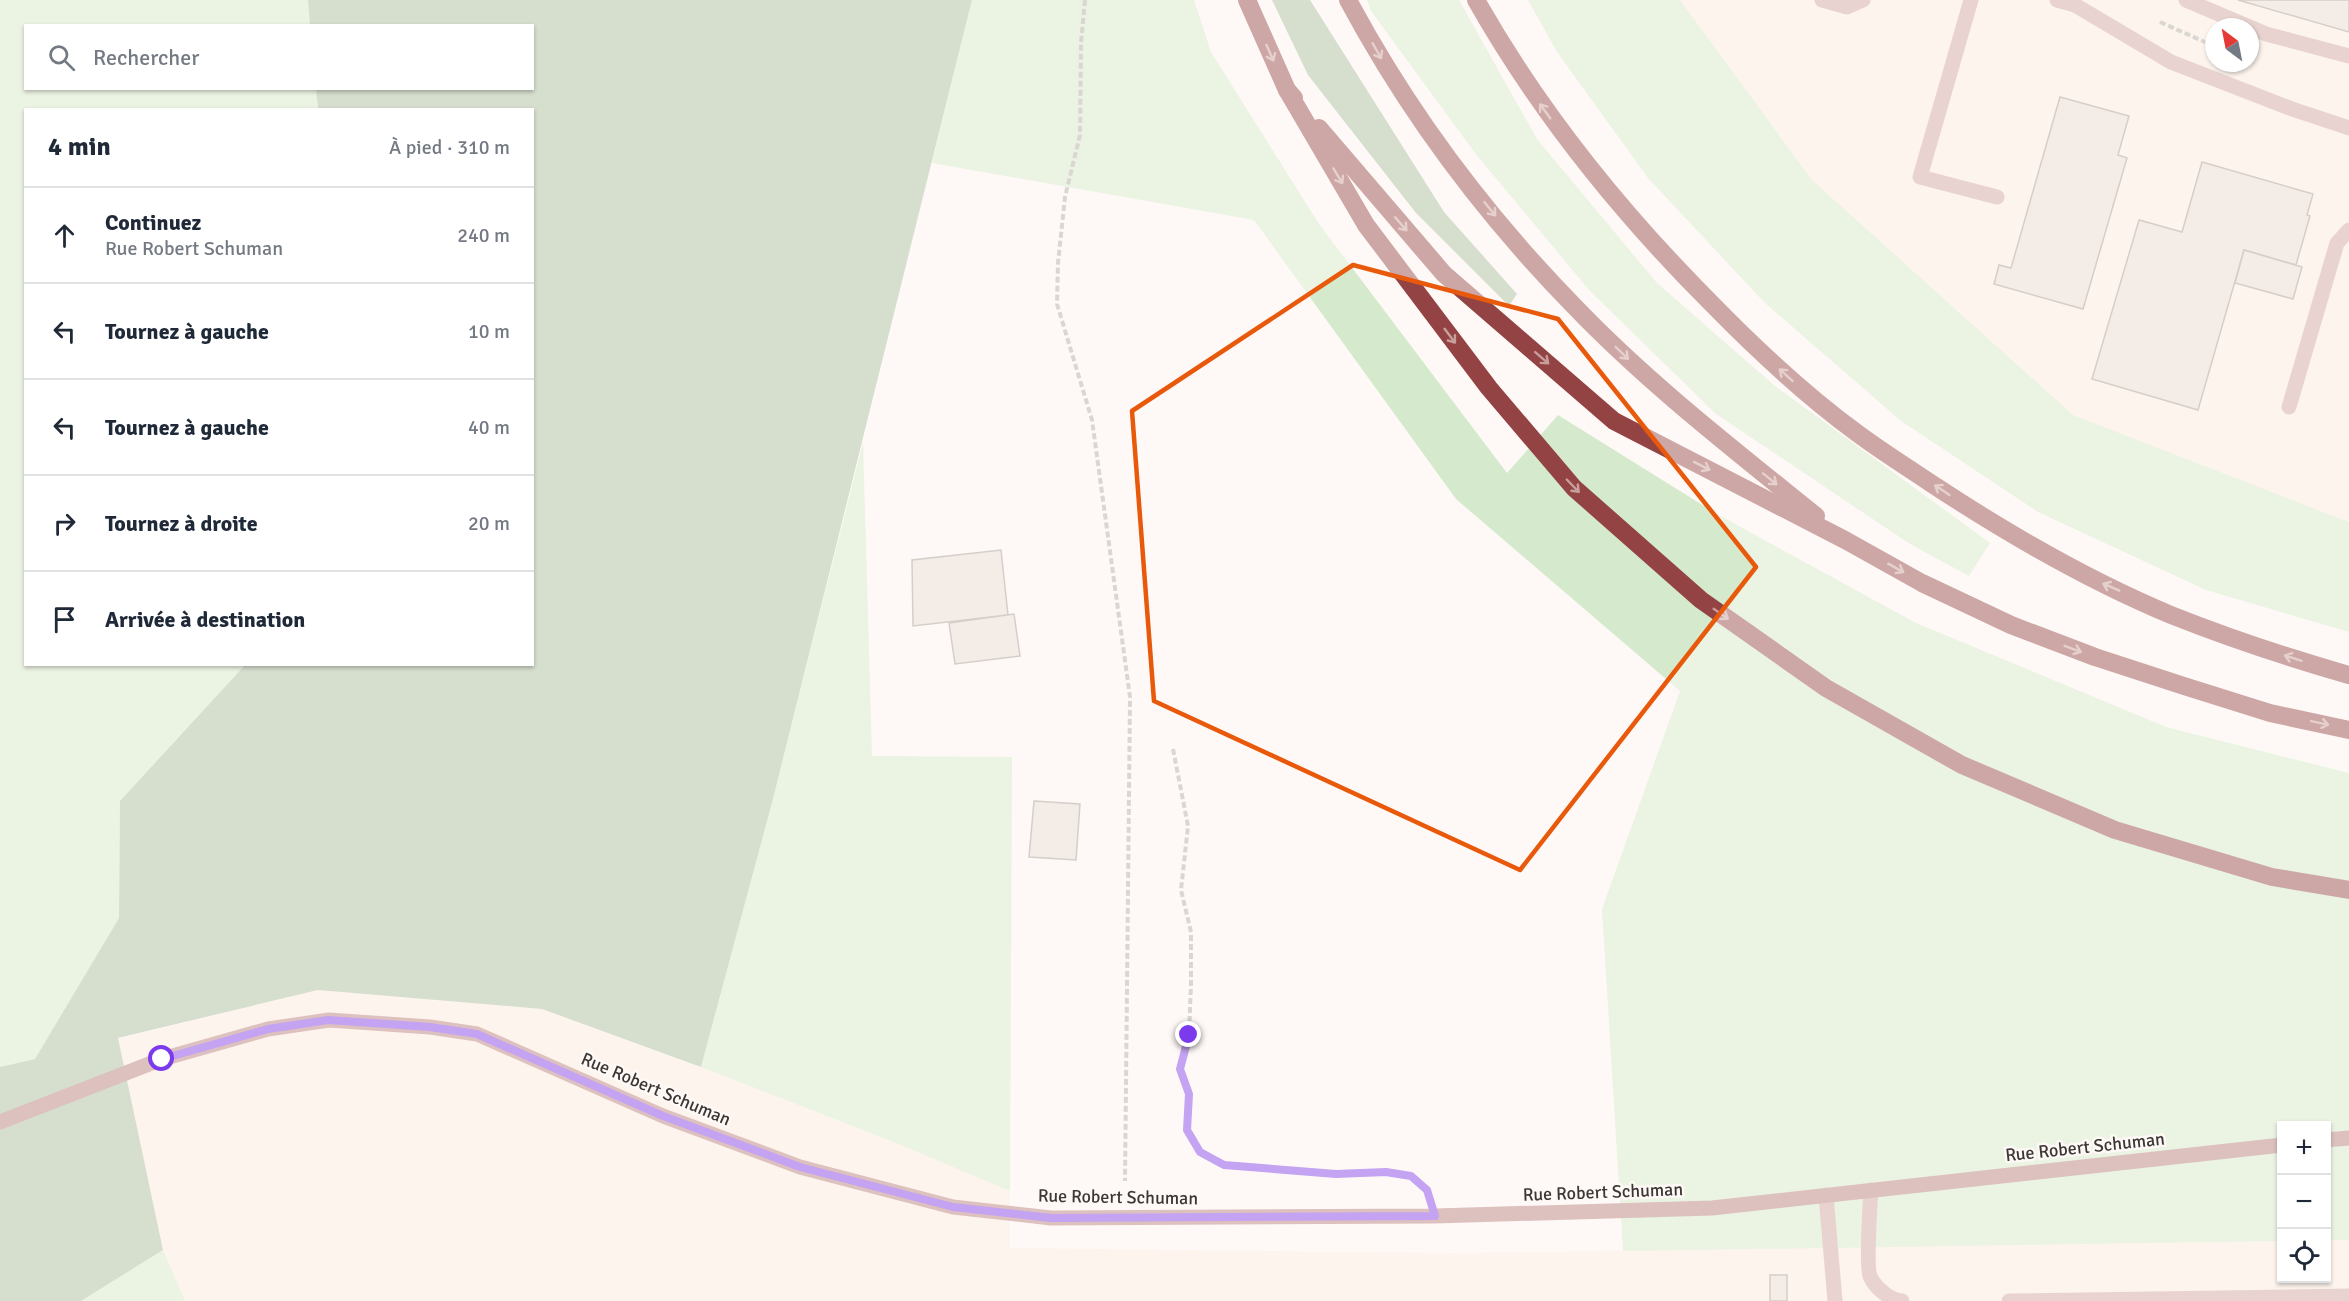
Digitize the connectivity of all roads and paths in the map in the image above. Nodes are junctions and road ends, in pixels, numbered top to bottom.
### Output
1 (1085, 0) edge
2 (1246, 0) edge
3 (1348, 0) edge
4 (1476, 0) edge
5 (1822, 0) edge
6 (1863, 0) edge
7 (1971, 0) edge
8 (2057, 0) edge
9 (2186, 0) edge
10 (2157, 20) dead end
11 (2205, 42) edge
12 (2349, 56) edge
13 (1287, 90) junction
14 (2349, 128) edge
15 (1997, 197) dead end
16 (2349, 230) edge
17 (2289, 407) dead end
18 (1845, 540) junction
19 (2349, 675) edge
20 (2349, 730) edge
21 (1173, 749) dead end
22 (2349, 890) edge
23 (0, 1122) edge
24 (2349, 1138) edge
25 (2331, 1140) edge
26 (2277, 1146) edge
27 (1125, 1181) dead end
28 (1870, 1190) junction
29 (1826, 1196) junction
30 (1435, 1216) junction
31 (2349, 1296) edge
32 (1835, 1301) edge
33 (1902, 1301) edge
34 (2009, 1301) edge

1 - 27 path
2 -> 13 highway
3 -> 18 highway
19 -> 4 highway
5 - 6 street
7 - 15 street
8 - 14 street
9 - 12 street
10 - 11 path
13 -> 18 highway
13 -> 22 highway
16 - 17 street
18 -> 20 highway
21 - 30 path
23 - 30 street, Rue Robert Schuman
24 - 25 street
26 - 28 street, Rue Robert Schuman
28 - 29 street, Rue Robert Schuman
28 - 33 street
29 - 30 street, Rue Robert Schuman
29 - 32 street
31 - 34 street

